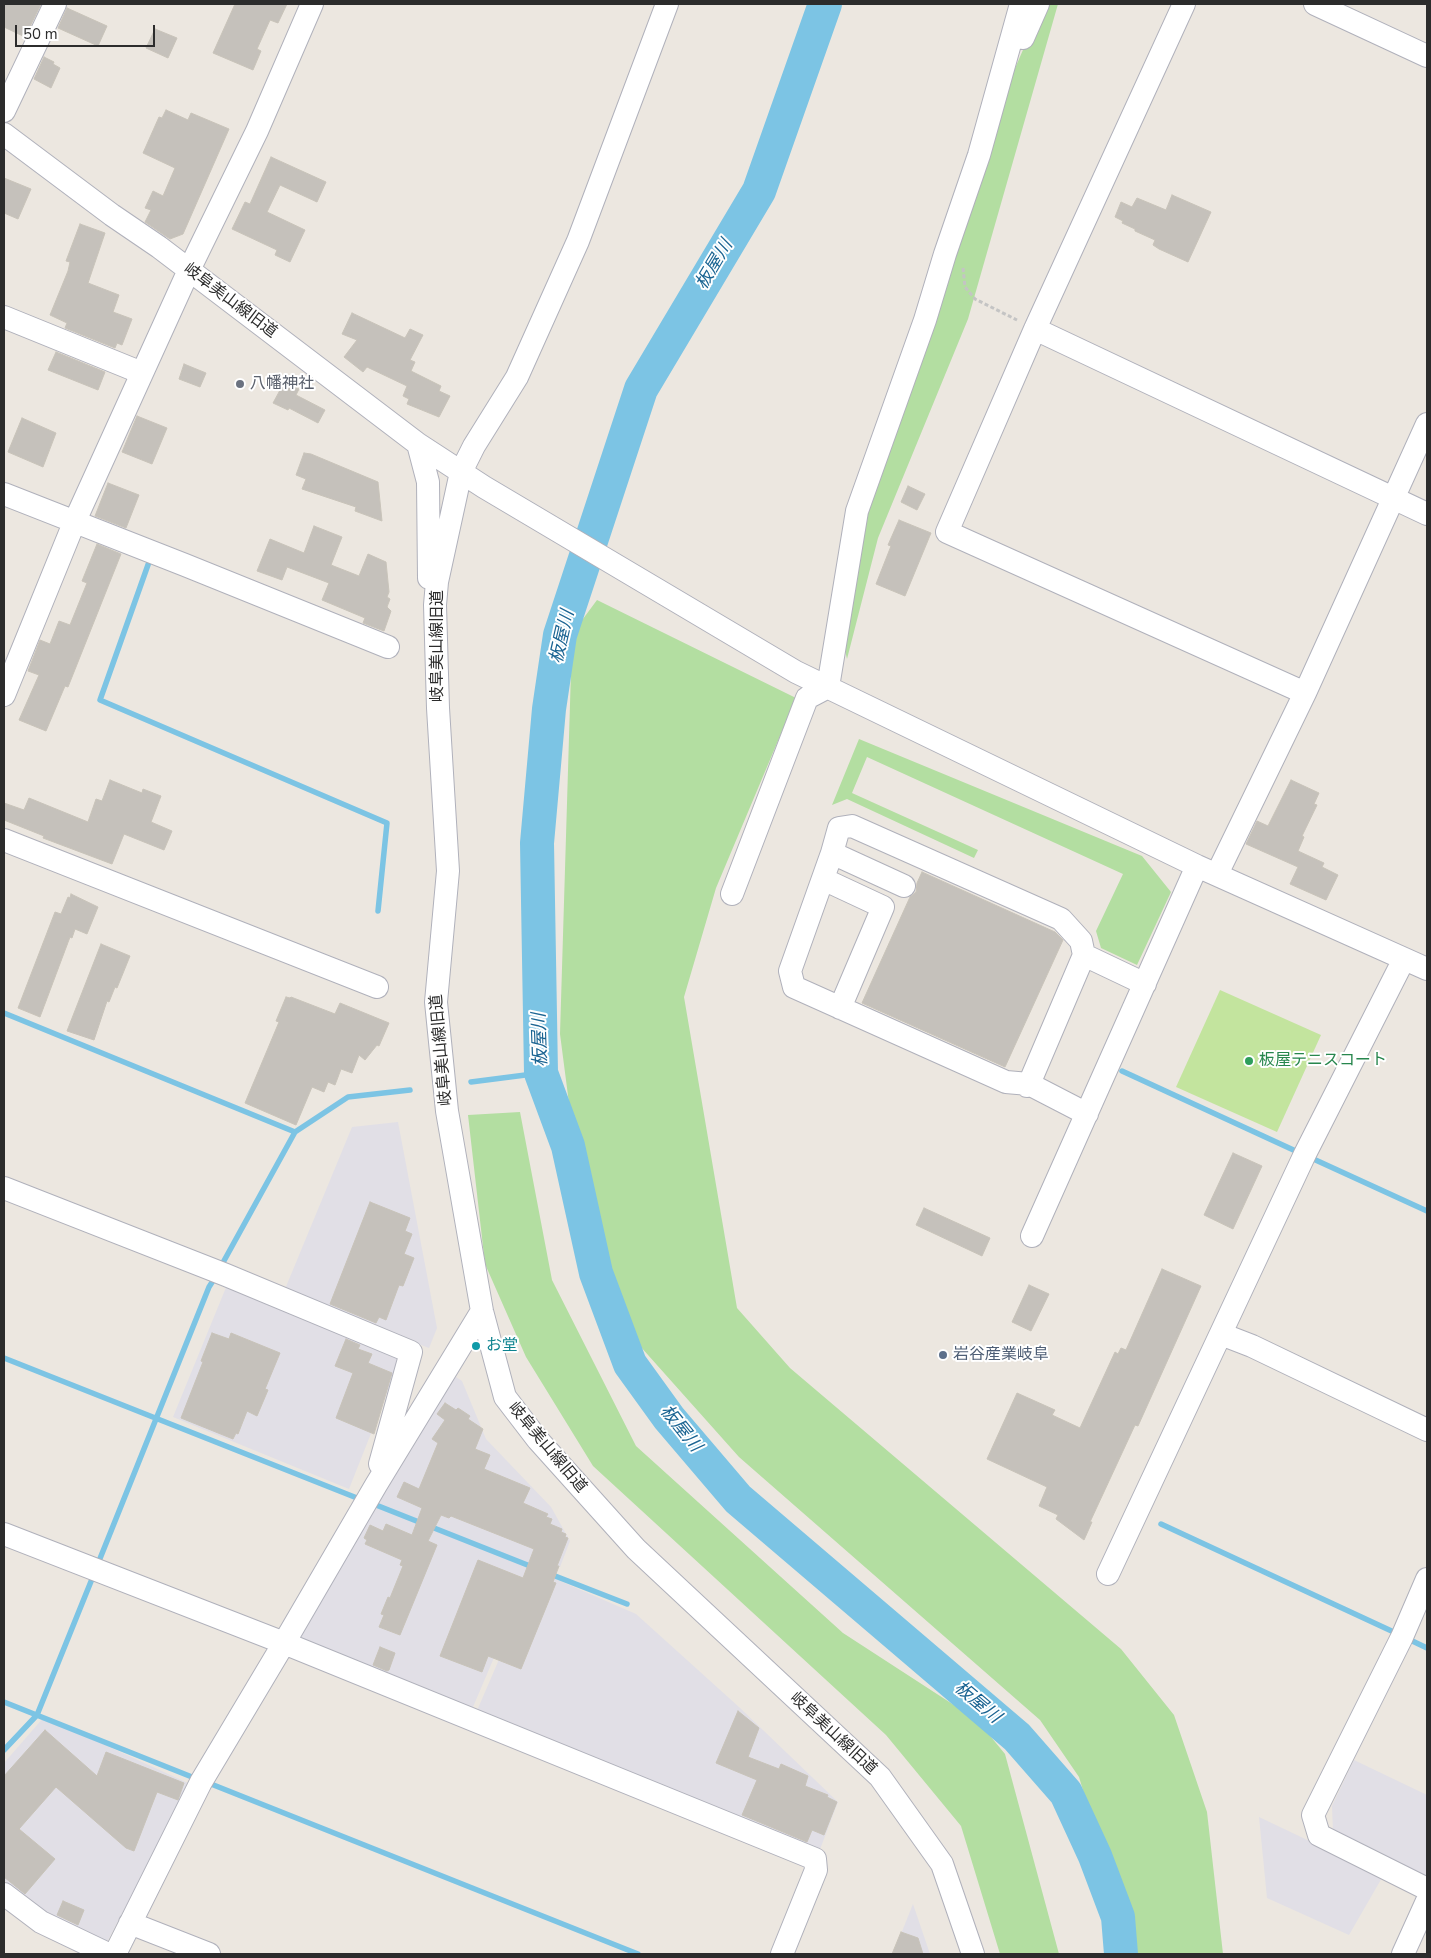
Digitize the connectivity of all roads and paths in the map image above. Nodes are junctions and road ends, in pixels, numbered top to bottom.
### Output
1 (55, 4) edge
2 (312, 4) edge
3 (667, 4) edge
4 (1020, 4) edge
5 (1038, 4) edge
6 (1184, 4) edge
7 (1315, 4) edge
8 (1427, 56) edge
9 (1005, 62) junction
10 (4, 111) edge
11 (4, 134) edge
12 (965, 262) dead end
13 (189, 270) junction
14 (4, 317) edge
15 (1035, 329) junction
16 (142, 373) junction
17 (1427, 424) edge
18 (418, 444) junction
19 (461, 472) junction
20 (4, 494) edge
21 (1393, 498) junction
22 (1427, 514) edge
23 (74, 523) junction
24 (435, 605) junction
25 (388, 647) dead end
26 (828, 686) junction
27 (1305, 693) junction
28 (4, 694) edge
29 (4, 840) edge
30 (832, 853) junction
31 (1207, 870) junction
32 (823, 879) junction
33 (904, 886) dead end
34 (732, 894) dead end
35 (1084, 955) junction
36 (1404, 959) junction
37 (1427, 969) edge
38 (1145, 984) junction
39 (377, 987) dead end
40 (840, 1008) junction
41 (1028, 1085) junction
42 (1087, 1114) junction
43 (4, 1188) edge
44 (1032, 1236) dead end
45 (482, 1311) junction
46 (1222, 1334) junction
47 (1427, 1430) edge
48 (376, 1485) junction
49 (4, 1534) edge
50 (1108, 1574) dead end
51 (1427, 1579) edge
52 (284, 1644) junction
53 (1427, 1889) edge
54 (4, 1894) edge
55 (1427, 1901) edge
56 (130, 1923) junction
57 (108, 1954) edge
58 (115, 1954) edge
59 (209, 1954) edge
60 (782, 1954) edge
61 (974, 1954) edge
62 (1403, 1954) edge

1 - 10 street
2 - 13 street
3 - 19 street
4 - 9 street
5 - 9 street
6 - 15 street
7 - 8 street
9 - 26 street
11 - 13 street, 岐阜美山線旧道
12 - 15 path
13 - 16 street
13 - 18 street, 岐阜美山線旧道
14 - 16 street
15 - 21 street
15 - 27 street
16 - 23 street
17 - 21 street
18 - 19 street, 岐阜美山線旧道
18 - 24 street
19 - 24 street, 岐阜美山線旧道
19 - 26 street
20 - 23 street
21 - 22 street
21 - 27 street
23 - 25 street
23 - 28 street
24 - 45 street, 岐阜美山線旧道
26 - 31 street
26 - 34 street
27 - 31 street
29 - 39 street
30 - 32 street
30 - 33 street
30 - 35 street
31 - 36 street
31 - 38 street
32 - 40 street
32 - 40 street
35 - 38 street
35 - 41 street
36 - 37 street
36 - 46 street
38 - 42 street
40 - 41 street
41 - 42 street
42 - 44 street
43 - 48 street
45 - 48 street
45 - 61 street, 岐阜美山線旧道
46 - 47 street
46 - 50 street
48 - 52 street
49 - 52 street
51 - 53 street
52 - 56 street
52 - 60 street
54 - 57 street
55 - 62 street
56 - 58 street
56 - 59 street

